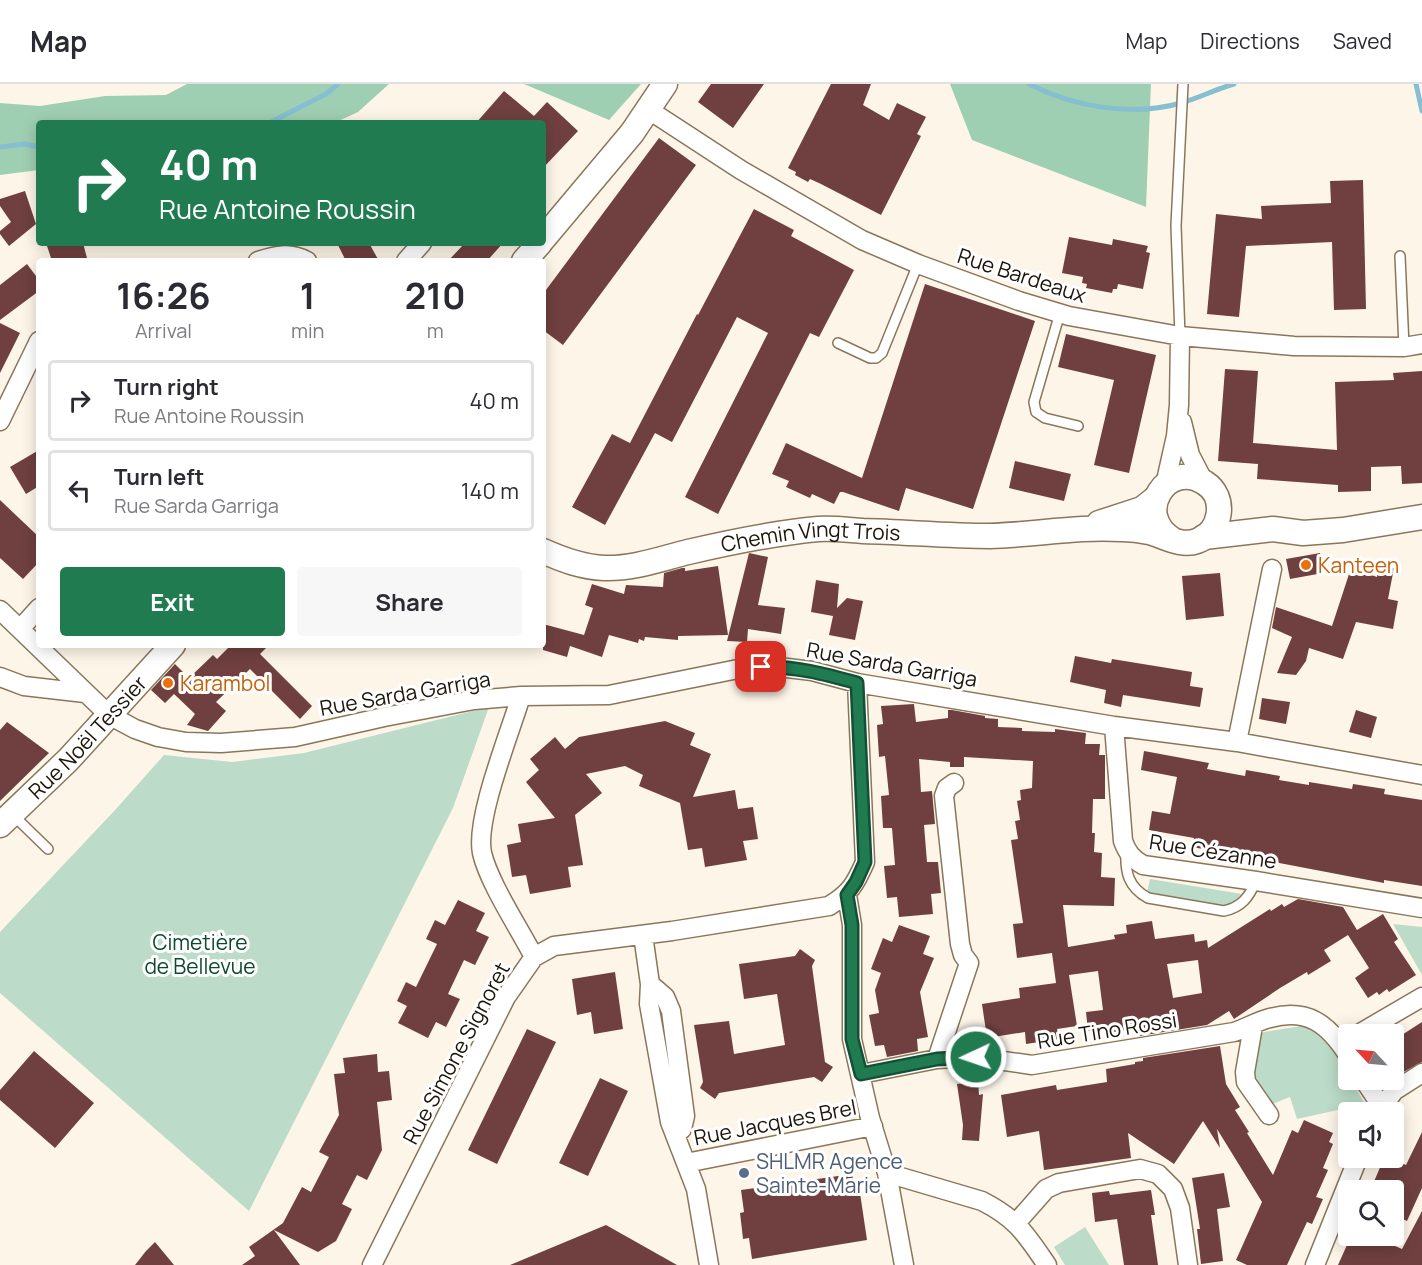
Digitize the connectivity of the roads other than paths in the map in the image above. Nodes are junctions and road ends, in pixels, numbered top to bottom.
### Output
1 (665, 84) edge
2 (1183, 84) edge
3 (649, 110) junction
4 (546, 236) edge
5 (419, 246) edge
6 (537, 246) edge
7 (1400, 256) dead end
8 (270, 258) edge
9 (302, 258) edge
10 (409, 258) edge
11 (527, 258) edge
12 (918, 264) junction
13 (1060, 313) junction
14 (1179, 336) junction
15 (838, 342) dead end
16 (1422, 344) edge
17 (36, 347) edge
18 (1404, 347) junction
19 (1179, 405) junction
20 (0, 421) edge
21 (1078, 426) dead end
22 (1204, 482) junction
23 (1160, 492) junction
24 (1218, 501) junction
25 (1422, 517) edge
26 (1085, 528) junction
27 (1273, 529) junction
28 (1204, 537) junction
29 (1173, 540) junction
30 (546, 552) edge
31 (1272, 569) dead end
32 (0, 610) edge
33 (36, 611) edge
34 (20, 628) junction
35 (36, 644) edge
36 (40, 648) edge
37 (170, 648) edge
38 (0, 677) edge
39 (857, 683) junction
40 (85, 693) junction
41 (521, 696) junction
42 (109, 715) junction
43 (1114, 726) junction
44 (1237, 742) junction
45 (1422, 775) edge
46 (954, 783) dead end
47 (6, 820) edge
48 (48, 849) dead end
49 (1126, 849) junction
50 (1256, 881) junction
51 (847, 895) junction
52 (1422, 908) edge
53 (643, 935) junction
54 (534, 957) junction
55 (1422, 997) edge
56 (1377, 1024) edge
57 (1253, 1026) junction
58 (1338, 1039) edge
59 (937, 1059) junction
60 (1422, 1073) edge
61 (861, 1074) junction
62 (1386, 1102) edge
63 (1269, 1115) dead end
64 (873, 1126) junction
65 (686, 1163) junction
66 (1354, 1168) edge
67 (887, 1173) junction
68 (1016, 1223) junction
69 (372, 1265) edge
70 (709, 1265) edge
71 (904, 1265) edge
72 (1047, 1265) edge
73 (1188, 1265) edge
74 (1315, 1265) edge

1 - 3 main road
2 - 14 lane
3 - 4 main road
3 - 12 street, Rue Bardeaux
5 - 10 street
6 - 11 main road
7 - 18 lane
8 - 9 street
12 - 13 street, Rue Bardeaux
12 - 15 lane
13 - 14 street, Rue Bardeaux
13 - 21 lane
14 - 18 street, Rue Bardeaux
14 - 19 street
16 - 18 street, Rue Bardeaux
17 - 20 street
19 - 22 street
19 - 23 street
22 - 23 main road, Chemin Vingt Trois
22 - 24 main road, Chemin Vingt Trois
23 - 26 main road, Chemin Vingt Trois
23 - 29 main road
24 - 27 main road, Chemin Vingt Trois
24 - 28 main road
25 - 27 main road, Chemin Vingt Trois
26 - 29 main road, Chemin Vingt Trois
26 - 30 main road, Chemin Vingt Trois
27 - 28 main road, Chemin Vingt Trois
28 - 29 main road, Chemin Vingt Trois
31 - 44 street
32 - 34 street, Rue Sarda Garriga
33 - 34 street
34 - 35 street, Rue Sarda Garriga
36 - 40 street, Rue Sarda Garriga
37 - 42 main road, Rue Noël Tessier
38 - 40 street
39 - 41 street, Rue Sarda Garriga
39 - 43 street, Rue Sarda Garriga
39 - 51 street
40 - 42 street, Rue Sarda Garriga
41 - 42 street, Rue Sarda Garriga
41 - 54 street
42 - 47 main road, Rue Noël Tessier
43 - 44 street, Rue Sarda Garriga
43 - 49 street, Rue Cézanne
44 - 45 street, Rue Sarda Garriga
46 - 59 street
47 - 48 lane
49 - 50 street, Rue Cézanne
49 - 50 lane
50 - 52 street, Rue Cézanne
51 - 53 street, Rue Simone Signoret
51 - 61 street
53 - 54 street, Rue Simone Signoret
53 - 65 street
54 - 69 street, Rue Simone Signoret
55 - 56 street
57 - 58 street, Rue Tino Rossi
57 - 59 street, Rue Tino Rossi
57 - 63 street
59 - 61 street, Rue Tino Rossi
60 - 62 street
61 - 64 street
64 - 65 street, Rue Jacques Brel
64 - 67 street
65 - 70 street
66 - 74 street
67 - 68 street
67 - 71 street
68 - 72 street
68 - 73 street

